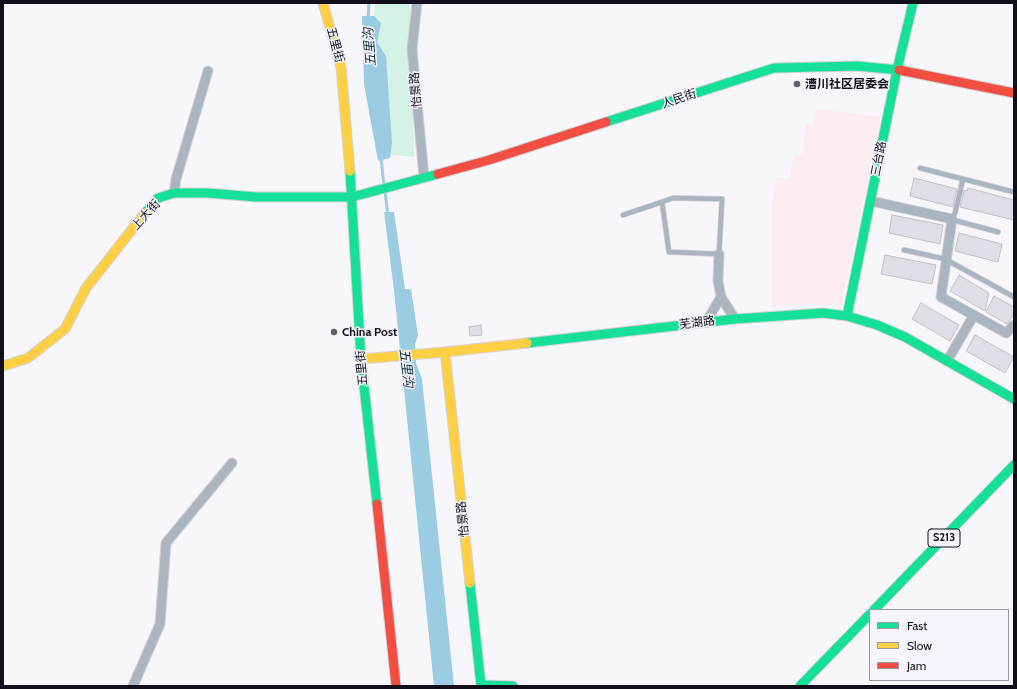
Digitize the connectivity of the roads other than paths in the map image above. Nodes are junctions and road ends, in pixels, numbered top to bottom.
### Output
1 (323, 3) edge
2 (417, 3) edge
3 (913, 3) edge
4 (897, 70) junction
5 (208, 71) dead end
6 (1014, 93) edge
7 (920, 168) dead end
8 (424, 177) junction
9 (963, 180) junction
10 (1014, 192) edge
11 (174, 193) junction
12 (352, 197) junction
13 (871, 201) junction
14 (662, 202) junction
15 (623, 215) dead end
16 (952, 219) junction
17 (998, 232) dead end
18 (904, 250) dead end
19 (719, 254) junction
20 (945, 259) junction
21 (721, 297) junction
22 (1014, 297) edge
23 (974, 315) junction
24 (847, 316) junction
25 (735, 318) junction
26 (706, 322) junction
27 (1014, 325) edge
28 (445, 352) junction
29 (361, 359) junction
30 (947, 361) junction
31 (3, 366) edge
32 (1014, 400) edge
33 (232, 463) dead end
34 (1014, 466) edge
35 (875, 609) edge
36 (869, 615) edge
37 (481, 685) edge
38 (133, 686) edge
39 (396, 686) edge
40 (513, 686) edge
41 (800, 686) edge

1 - 12 street, 五里街
2 - 8 street, 怡景路
3 - 4 street, 三台路
4 - 6 street, 人民街
4 - 8 street, 人民街
4 - 13 street, 三台路
5 - 11 street
7 - 9 lane
8 - 12 street, 人民街
9 - 10 lane
9 - 16 lane
11 - 12 street, 上大街
11 - 31 street, 上大街
12 - 29 street, 五里街
13 - 16 street
13 - 24 street, 三台路
14 - 15 lane
14 - 19 lane
14 - 19 lane
16 - 17 lane
16 - 20 street
18 - 20 lane
19 - 21 street
20 - 22 lane
20 - 23 street
21 - 25 street
21 - 26 street
23 - 27 street
23 - 30 street
24 - 25 street, 芜湖路
24 - 30 street, 芜湖路
25 - 26 street, 芜湖路
26 - 28 street, 芜湖路
28 - 29 street, 芜湖路
28 - 37 street, 怡景路
29 - 39 street, 五里街
30 - 32 street, 芜湖路
33 - 38 street
34 - 35 street, S213
36 - 41 street
37 - 40 street

